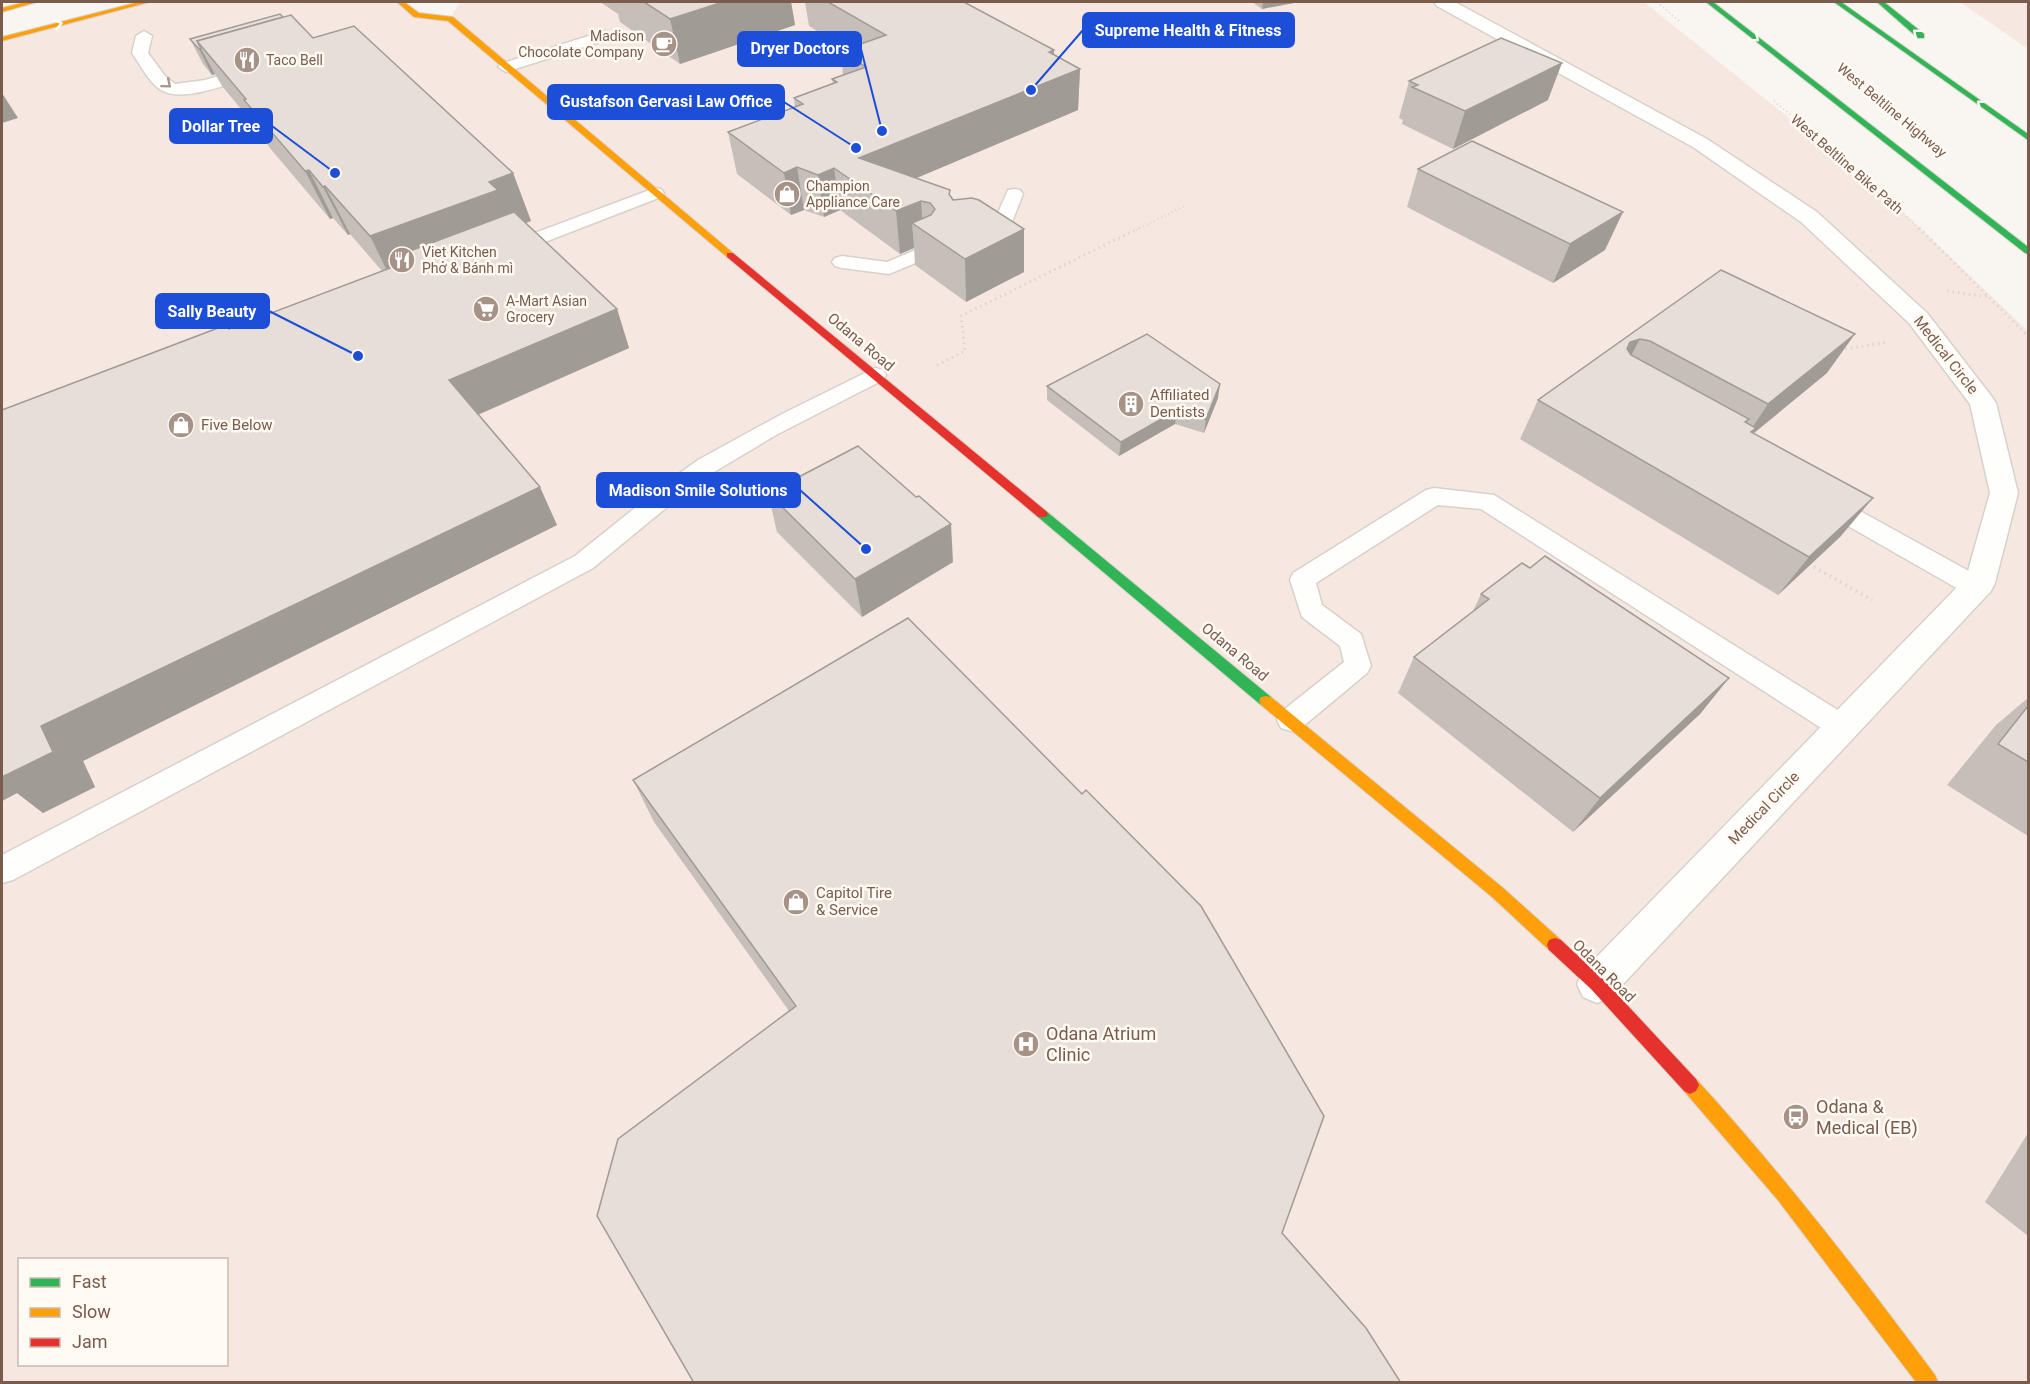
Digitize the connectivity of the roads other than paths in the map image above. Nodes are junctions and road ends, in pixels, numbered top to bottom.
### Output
1 (33, 2) edge
2 (146, 2) edge
3 (400, 2) edge
4 (1443, 2) edge
5 (1709, 2) edge
6 (1837, 2) edge
7 (1880, 2) edge
8 (2, 9) edge
9 (1760, 24) dead end
10 (144, 36) dead end
11 (604, 36) dead end
12 (2, 39) edge
13 (1935, 48) dead end
14 (268, 66) edge
15 (506, 67) junction
16 (2028, 138) edge
17 (655, 193) junction
18 (1014, 194) dead end
19 (963, 236) edge
20 (2028, 245) edge
21 (2028, 251) edge
22 (925, 252) edge
23 (492, 256) edge
24 (842, 262) dead end
25 (875, 375) junction
26 (1802, 490) edge
27 (1976, 587) junction
28 (1291, 720) junction
29 (1842, 727) junction
30 (2, 870) edge
31 (1597, 984) junction
32 (1928, 1383) edge

1 - 8 main road
12 -> 2 main road
3 - 15 main road, Odana Road
4 - 27 street, Medical Circle
5 -> 21 main road
16 -> 6 main road
13 -> 7 main road
9 - 20 main road, West Beltline Highway
10 -> 14 lane
11 - 15 lane
15 - 17 main road, Odana Road
17 - 23 lane
17 - 25 main road, Odana Road
18 - 19 lane
22 - 24 lane
25 - 28 main road, Odana Road
25 - 30 lane
26 - 27 lane
27 - 29 street, Medical Circle
28 - 29 lane
28 - 31 main road, Odana Road
29 - 31 street, Medical Circle
31 - 32 main road, Odana Road

